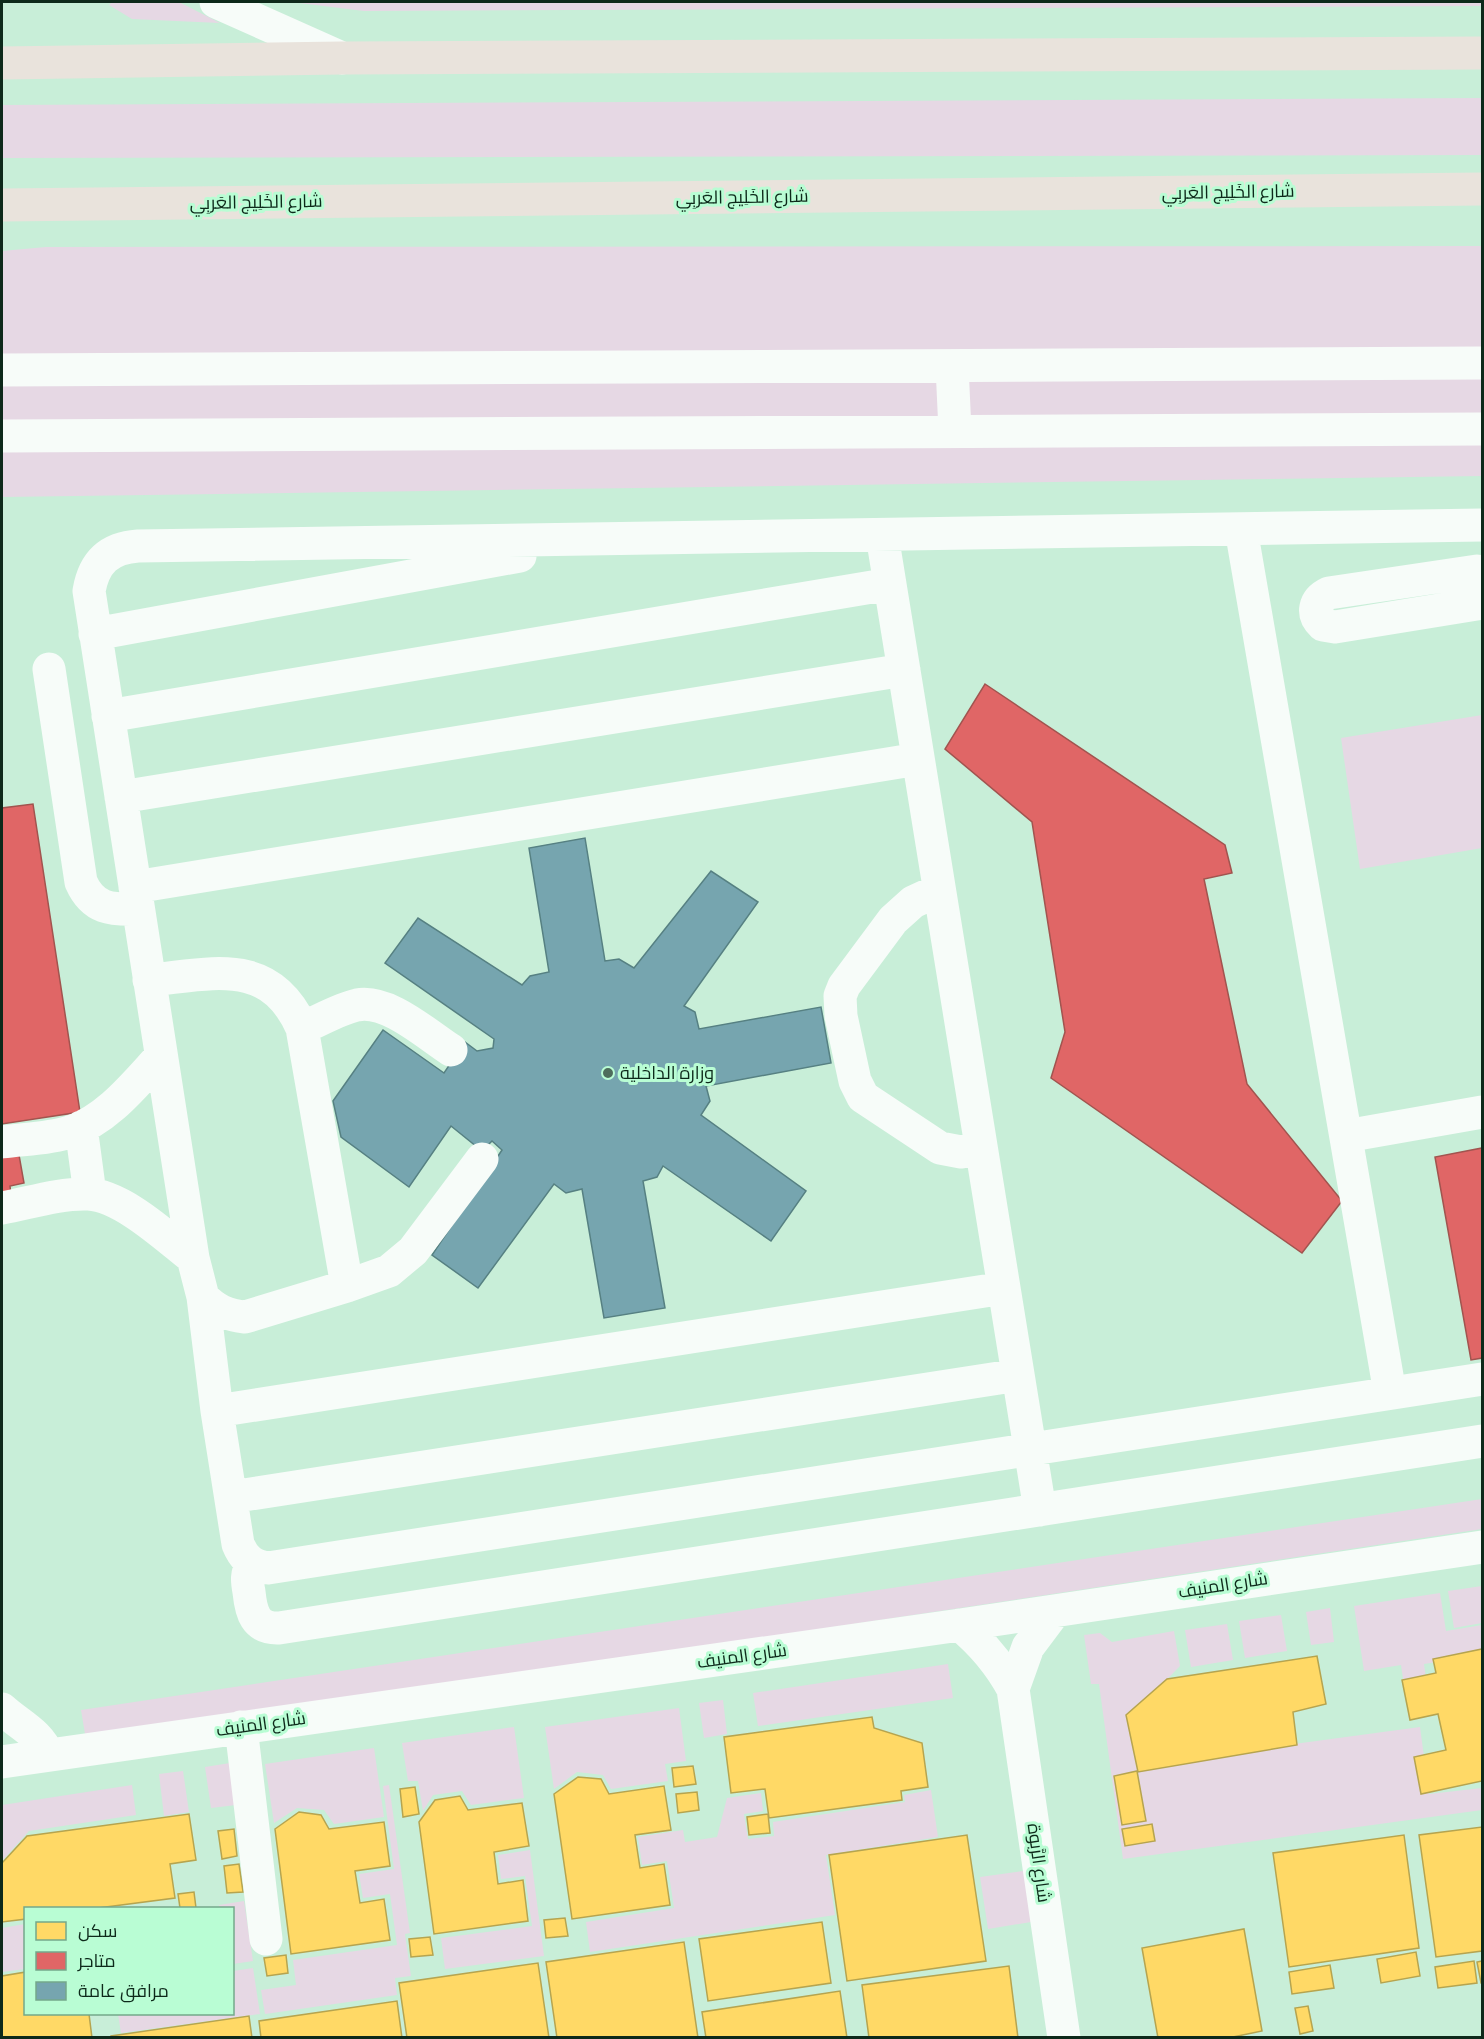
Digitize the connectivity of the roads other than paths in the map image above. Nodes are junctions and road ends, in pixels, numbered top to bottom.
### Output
1 (216, 2) edge
2 (1482, 53) edge
3 (342, 58) junction
4 (2, 63) edge
5 (1482, 189) edge
6 (2, 205) edge
7 (1482, 363) edge
8 (952, 366) junction
9 (2, 370) edge
10 (1482, 429) edge
11 (955, 431) junction
12 (2, 436) edge
13 (1475, 525) edge
14 (1241, 529) junction
15 (882, 535) junction
16 (616, 539) junction
17 (1477, 571) junction
18 (890, 584) junction
19 (1482, 603) edge
20 (96, 634) junction
21 (49, 669) dead end
22 (904, 670) junction
23 (108, 716) junction
24 (918, 759) junction
25 (121, 797) junction
26 (939, 890) junction
27 (137, 898) junction
28 (149, 980) junction
29 (302, 1028) junction
30 (451, 1050) dead end
31 (161, 1056) junction
32 (1482, 1112) edge
33 (81, 1127) junction
34 (1346, 1136) junction
35 (2, 1142) edge
36 (981, 1148) junction
37 (482, 1159) dead end
38 (90, 1194) junction
39 (2, 1208) edge
40 (193, 1258) junction
41 (347, 1286) junction
42 (1004, 1288) junction
43 (203, 1297) junction
44 (1018, 1375) junction
45 (1482, 1378) edge
46 (1390, 1393) junction
47 (217, 1412) junction
48 (1482, 1441) edge
49 (1030, 1450) junction
50 (231, 1497) junction
51 (1040, 1510) junction
52 (1482, 1547) edge
53 (252, 1564) junction
54 (1055, 1611) junction
55 (960, 1625) junction
56 (1013, 1689) junction
57 (2, 1709) edge
58 (241, 1727) junction
59 (48, 1755) junction
60 (2, 1762) edge
61 (266, 1939) dead end
62 (1064, 2037) edge

1 - 3 street
2 - 3 highway
3 - 4 highway
5 - 6 highway, شارع الخَلِيج العَربِي
7 - 8 street
8 - 9 street
8 - 11 street
10 - 11 street
11 - 12 street
13 - 14 street
13 - 17 street
14 - 15 street
14 - 34 street
15 - 16 street
15 - 18 street
16 - 20 street
16 - 20 street
17 - 19 street
17 - 19 street
18 - 22 street
18 - 23 street
20 - 23 street
21 - 27 street
22 - 24 street
22 - 25 street
23 - 25 street
24 - 26 street
24 - 27 street
25 - 27 street
26 - 36 street
26 - 36 street
27 - 28 street
28 - 29 street
28 - 31 street
29 - 30 street
29 - 41 street
31 - 33 street
31 - 40 street
32 - 34 street
33 - 35 street
33 - 38 street
34 - 46 street
36 - 42 street
37 - 41 street
38 - 39 street
38 - 40 street
40 - 43 street
41 - 43 street
42 - 44 street
42 - 47 street
43 - 47 street
44 - 49 street
44 - 50 street
45 - 46 street
46 - 49 street
47 - 50 street
48 - 51 street
49 - 51 street
49 - 53 street
50 - 53 street
51 - 53 street
52 - 54 street, شارع المنيف
54 - 55 street, شارع المنيف
54 - 56 street, شارع الرَّبوة
55 - 56 street, شارع الرَّبوة
55 - 58 street, شارع المنيف
56 - 62 street, شارع الرَّبوة
57 - 59 street
58 - 59 street, شارع المنيف
58 - 61 street
59 - 60 street, شارع المنيف

